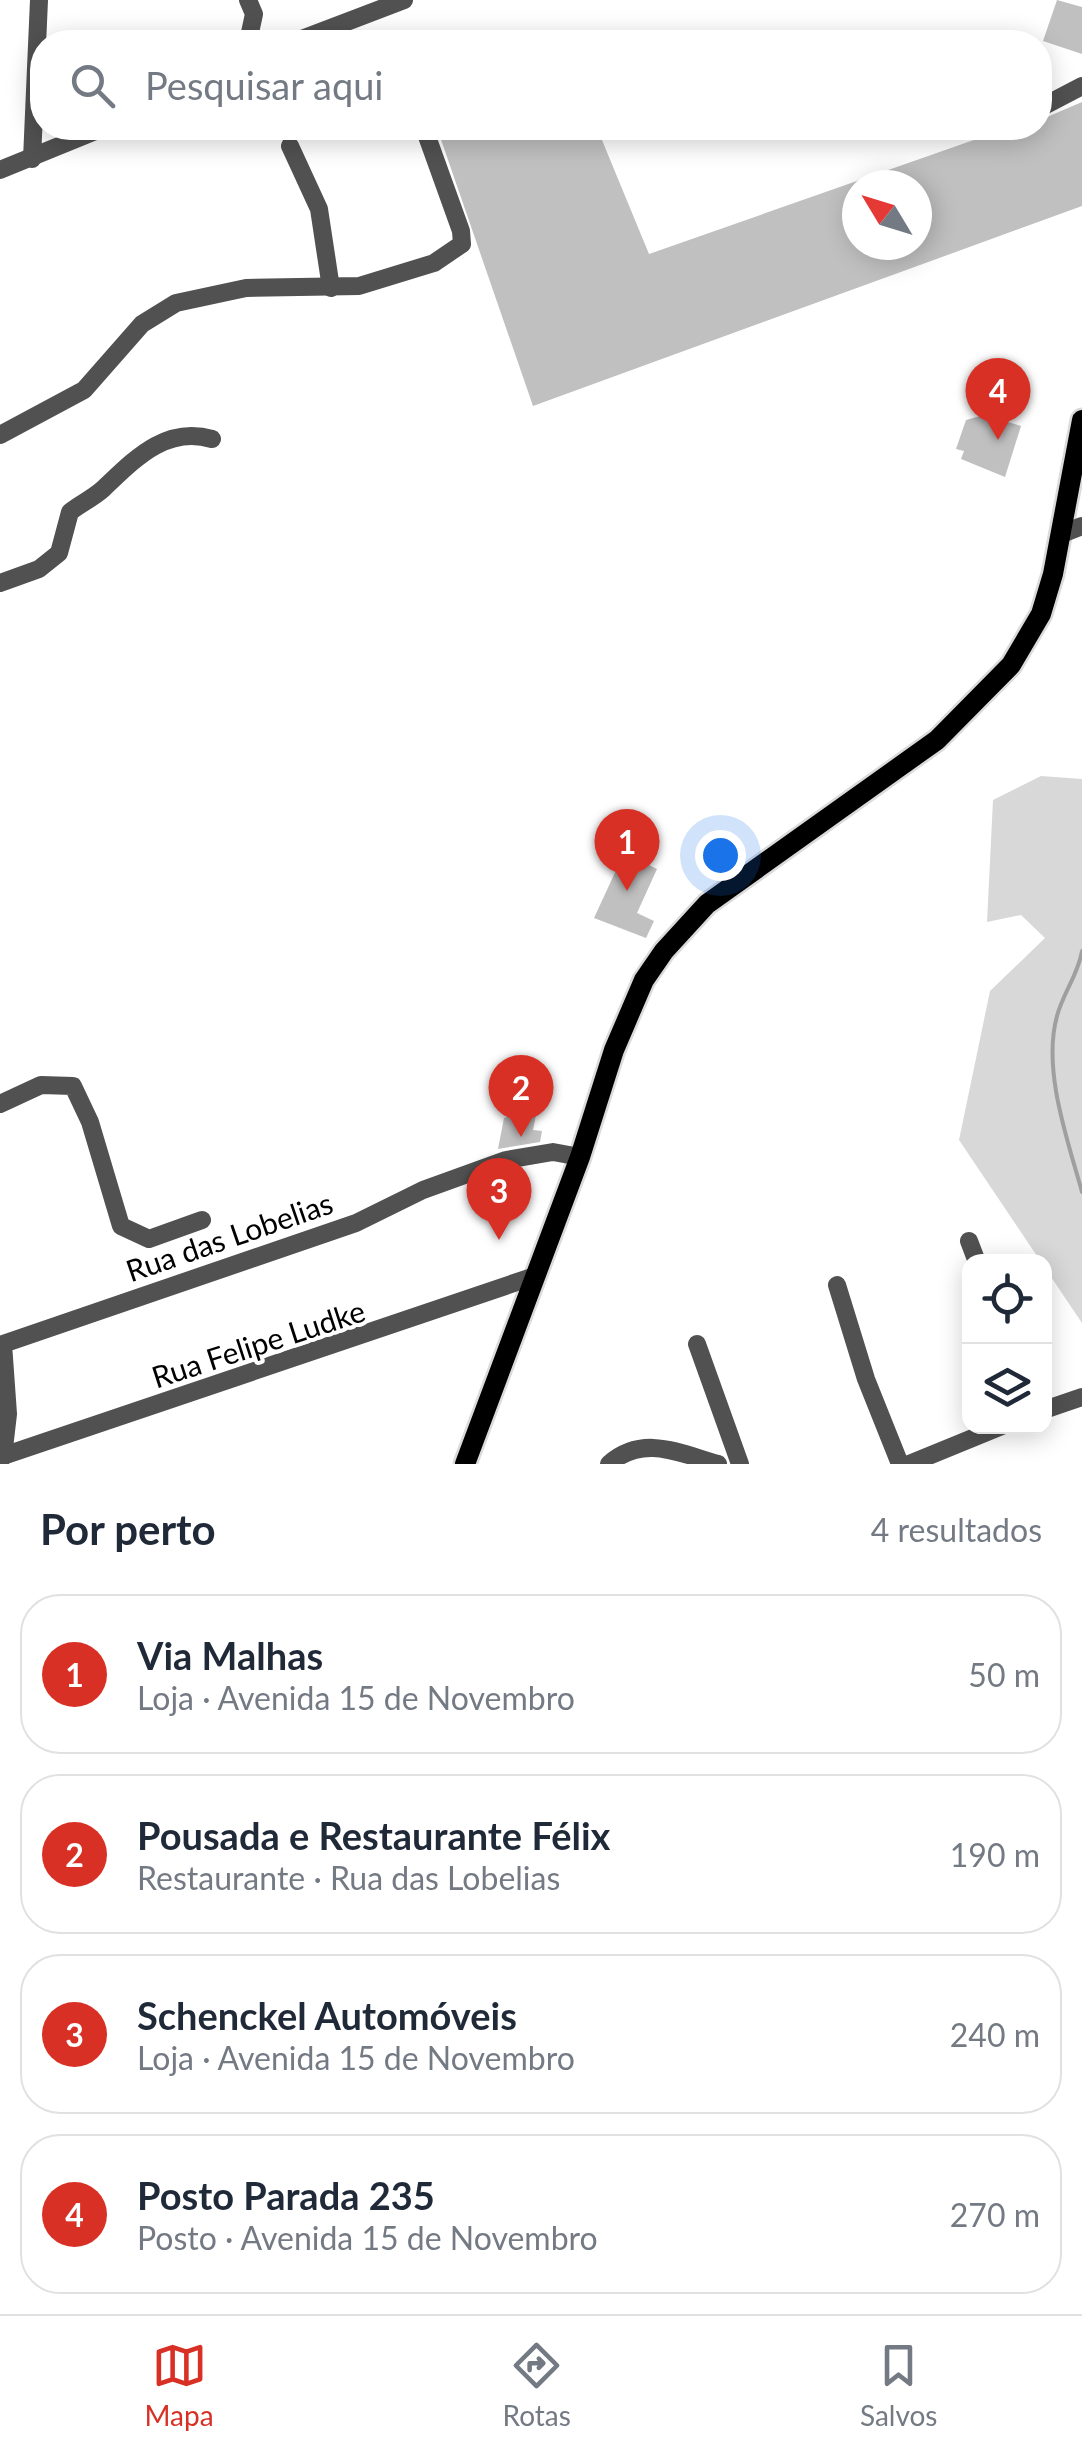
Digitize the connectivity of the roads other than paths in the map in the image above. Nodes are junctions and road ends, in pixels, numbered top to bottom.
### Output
1 (39, 0) edge
2 (248, 0) edge
3 (404, 0) edge
4 (38, 30) edge
5 (251, 30) edge
6 (325, 30) edge
7 (1082, 86) edge
8 (1052, 102) edge
9 (33, 140) edge
10 (75, 140) edge
11 (428, 140) edge
12 (290, 146) dead end
13 (32, 158) junction
14 (0, 170) edge
15 (330, 288) junction
16 (1082, 420) edge
17 (0, 435) edge
18 (212, 439) dead end
19 (1073, 529) edge
20 (0, 583) edge
21 (0, 1104) edge
22 (580, 1157) junction
23 (202, 1220) dead end
24 (969, 1241) dead end
25 (974, 1254) edge
26 (532, 1277) junction
27 (836, 1285) dead end
28 (2, 1344) edge
29 (697, 1344) dead end
30 (3, 1378) edge
31 (1082, 1397) edge
32 (1052, 1407) edge
33 (982, 1434) edge
34 (1, 1457) edge
35 (692, 1460) edge
36 (465, 1464) edge
37 (609, 1464) edge
38 (718, 1464) edge
39 (740, 1464) edge
40 (900, 1464) edge
41 (909, 1464) edge

1 - 4 street
2 - 5 street
3 - 6 street
7 - 8 street
9 - 13 street
10 - 13 street
11 - 15 street
12 - 15 street
13 - 14 street
15 - 17 street
16 - 19 main road
18 - 20 street
19 - 22 main road
21 - 23 street
22 - 26 main road
22 - 28 street, Rua das Lobelias
24 - 25 street
26 - 34 street, Rua Felipe Ludke
26 - 36 main road
27 - 40 street
28 - 30 street, Rua das Lobelias
29 - 39 street
30 - 34 street, Rua das Lobelias
31 - 32 street
33 - 41 street
35 - 37 street
35 - 38 street

